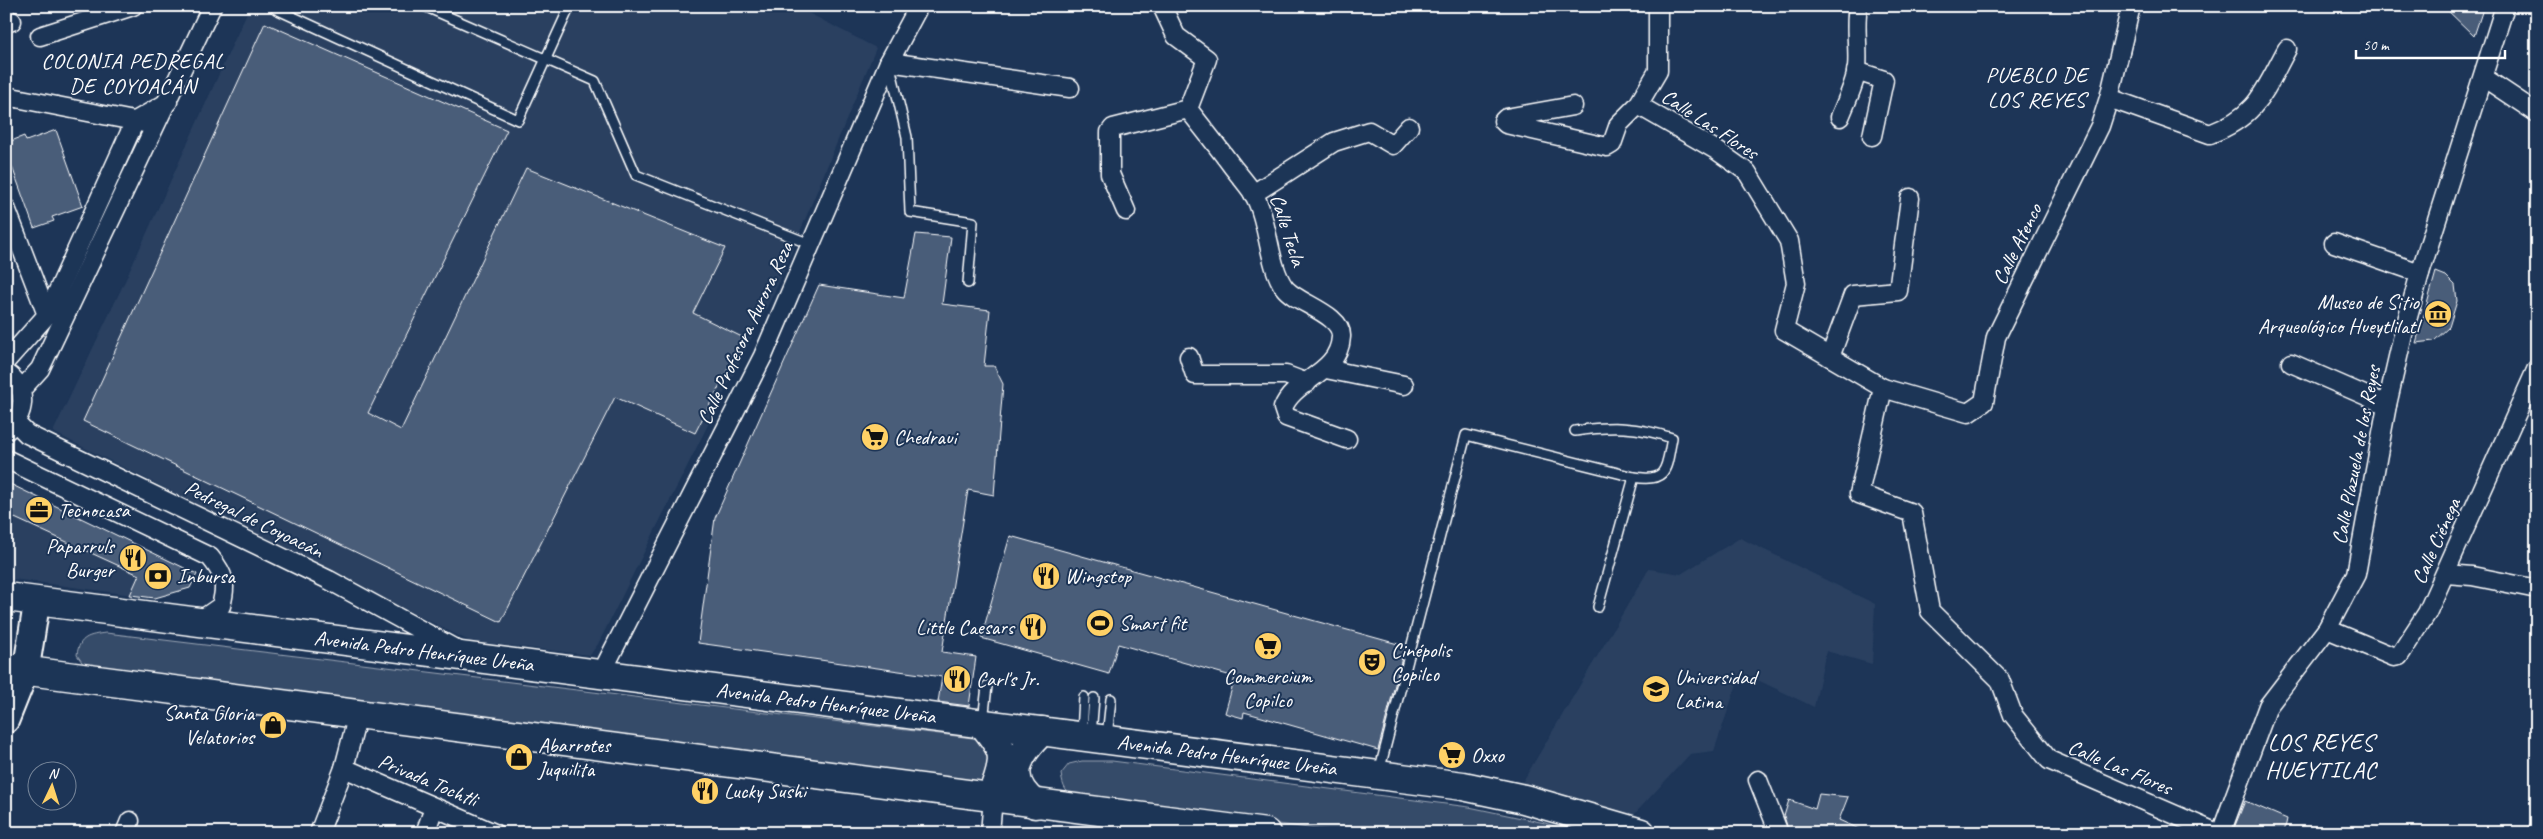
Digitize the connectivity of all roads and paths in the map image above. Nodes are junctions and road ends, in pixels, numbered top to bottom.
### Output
1 (133, 6) edge
2 (212, 6) edge
3 (424, 6) edge
4 (570, 6) edge
5 (918, 6) edge
6 (1162, 6) edge
7 (1658, 6) edge
8 (1858, 6) edge
9 (2131, 6) edge
10 (2505, 6) edge
11 (276, 9) dead end
12 (104, 11) edge
13 (40, 36) dead end
14 (2287, 49) dead end
15 (545, 60) junction
16 (889, 62) junction
17 (1856, 71) junction
18 (2484, 77) junction
19 (1070, 88) dead end
20 (6, 96) edge
21 (2109, 98) junction
22 (168, 102) junction
23 (1638, 105) junction
24 (1572, 106) dead end
25 (1188, 109) junction
26 (2537, 113) edge
27 (1840, 117) dead end
28 (135, 121) junction
29 (157, 125) junction
30 (1409, 127) dead end
31 (1872, 136) dead end
32 (1253, 194) junction
33 (1910, 198) dead end
34 (6, 208) edge
35 (1126, 211) dead end
36 (2334, 243) dead end
37 (810, 244) junction
38 (2420, 273) junction
39 (968, 283) dead end
40 (46, 315) junction
41 (1189, 357) dead end
42 (1830, 357) junction
43 (6, 361) edge
44 (2290, 363) dead end
45 (2537, 368) edge
46 (1326, 369) junction
47 (6, 373) edge
48 (1306, 383) junction
49 (1404, 385) dead end
50 (1883, 388) junction
51 (21, 390) junction
52 (2387, 405) junction
53 (11, 427) edge
54 (1575, 431) dead end
55 (1347, 439) dead end
56 (6, 458) edge
57 (1634, 477) junction
58 (2446, 574) junction
59 (2537, 589) edge
60 (6, 597) edge
61 (37, 601) junction
62 (1598, 607) dead end
63 (198, 622) junction
64 (2327, 629) junction
65 (472, 657) junction
66 (16, 669) edge
67 (601, 674) junction
68 (987, 686) dead end
69 (1084, 697) dead end
70 (1094, 698) dead end
71 (1111, 700) dead end
72 (358, 714) junction
73 (6, 720) edge
74 (982, 723) junction
75 (1042, 731) junction
76 (1093, 738) junction
77 (344, 768) junction
78 (1379, 775) junction
79 (1758, 780) dead end
80 (993, 798) junction
81 (1035, 804) junction
82 (434, 808) junction
83 (319, 833) edge
84 (425, 833) edge
85 (494, 833) edge
86 (990, 833) edge
87 (1266, 833) edge
88 (1641, 833) edge
89 (1780, 833) edge
90 (2217, 833) edge
91 (2221, 833) edge

1 - 12 street
2 - 22 street
3 - 15 lane
4 - 15 lane
5 - 16 street, Calle Profesora Aurora Reza
6 - 25 street
7 - 23 street, Calle Las Flores
8 - 17 street
9 - 21 street, Calle Atenco
10 - 18 street, Calle Plazuela de los Reyes
11 - 15 lane
12 - 13 street
14 - 21 street
15 - 37 lane
16 - 19 street
16 - 37 street, Calle Profesora Aurora Reza
16 - 39 lane
17 - 27 street
17 - 31 street
18 - 26 street
18 - 38 street, Calle Plazuela de los Reyes
20 - 28 street
21 - 50 street, Calle Atenco
22 - 28 street
22 - 29 street
23 - 24 street
23 - 42 street, Calle Las Flores
25 - 32 street, Calle Tecla
25 - 35 street
28 - 29 street
28 - 40 street
29 - 51 street
30 - 32 street
32 - 46 street, Calle Tecla
33 - 42 street
34 - 40 street
36 - 38 street
37 - 67 street, Calle Profesora Aurora Reza
38 - 52 street, Calle Plazuela de los Reyes
40 - 43 street
41 - 48 street
42 - 50 street, Calle Las Flores
44 - 52 street
45 - 58 street, Calle Ciénega
46 - 48 street, Calle Tecla
46 - 49 street
47 - 51 street
48 - 55 street, Calle Tecla
50 - 90 street, Calle Las Flores
51 - 53 street
52 - 64 street, Calle Plazuela de los Reyes
53 - 65 street, Pedregal de Coyoacán
54 - 57 lane
56 - 63 street
57 - 62 lane
57 - 78 lane
58 - 59 street
58 - 64 street, Calle Ciénega
60 - 61 main road, Avenida Pedro Henríquez Ureña
61 - 63 main road, Avenida Pedro Henríquez Ureña
61 - 66 street
63 - 65 main road, Avenida Pedro Henríquez Ureña
64 - 91 street, Calle Plazuela de los Reyes
65 - 67 main road, Avenida Pedro Henríquez Ureña
66 - 72 main road
66 - 73 street
67 - 74 main road, Avenida Pedro Henríquez Ureña
68 - 74 lane
69 - 76 lane
70 - 76 lane
71 - 76 lane
72 - 77 street
72 - 80 main road
74 - 75 main road, Avenida Pedro Henríquez Ureña
74 - 80 main road
75 - 76 main road, Avenida Pedro Henríquez Ureña
75 - 81 main road
76 - 78 main road, Avenida Pedro Henríquez Ureña
77 - 82 street, Privada Tochtli
77 - 83 street
78 - 88 main road, Avenida Pedro Henríquez Ureña
79 - 89 street
80 - 81 main road
80 - 86 street
81 - 87 main road
82 - 84 street
82 - 85 street, Privada Tochtli

